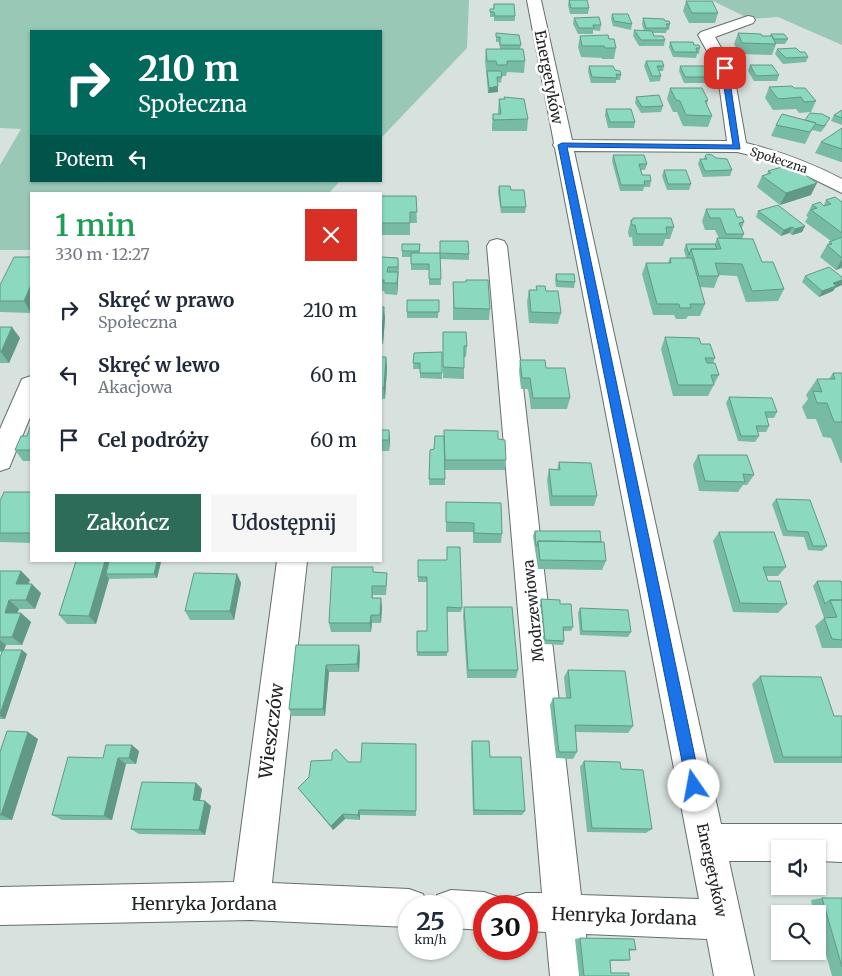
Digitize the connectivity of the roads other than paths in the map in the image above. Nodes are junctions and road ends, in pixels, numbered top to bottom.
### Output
1 (534, 0) edge
2 (748, 20) dead end
3 (562, 145) junction
4 (737, 147) junction
5 (842, 186) edge
6 (497, 246) dead end
7 (30, 386) edge
8 (0, 460) edge
9 (292, 562) edge
10 (706, 842) junction
11 (842, 843) edge
12 (251, 901) junction
13 (0, 906) edge
14 (398, 908) edge
15 (545, 913) edge
16 (722, 920) junction
17 (570, 976) edge
18 (734, 976) edge

1 - 3 street, Energetyków
2 - 4 street
3 - 4 street, Społeczna
3 - 10 street, Energetyków
4 - 5 street, Społeczna
6 - 15 street, Modrzewiowa
7 - 8 street
9 - 12 street, Wieszczów
10 - 11 street
10 - 16 street, Energetyków
12 - 13 street, Henryka Jordana
12 - 14 street, Henryka Jordana
15 - 16 street, Henryka Jordana
15 - 17 street, Modrzewiowa
16 - 18 street, Energetyków

